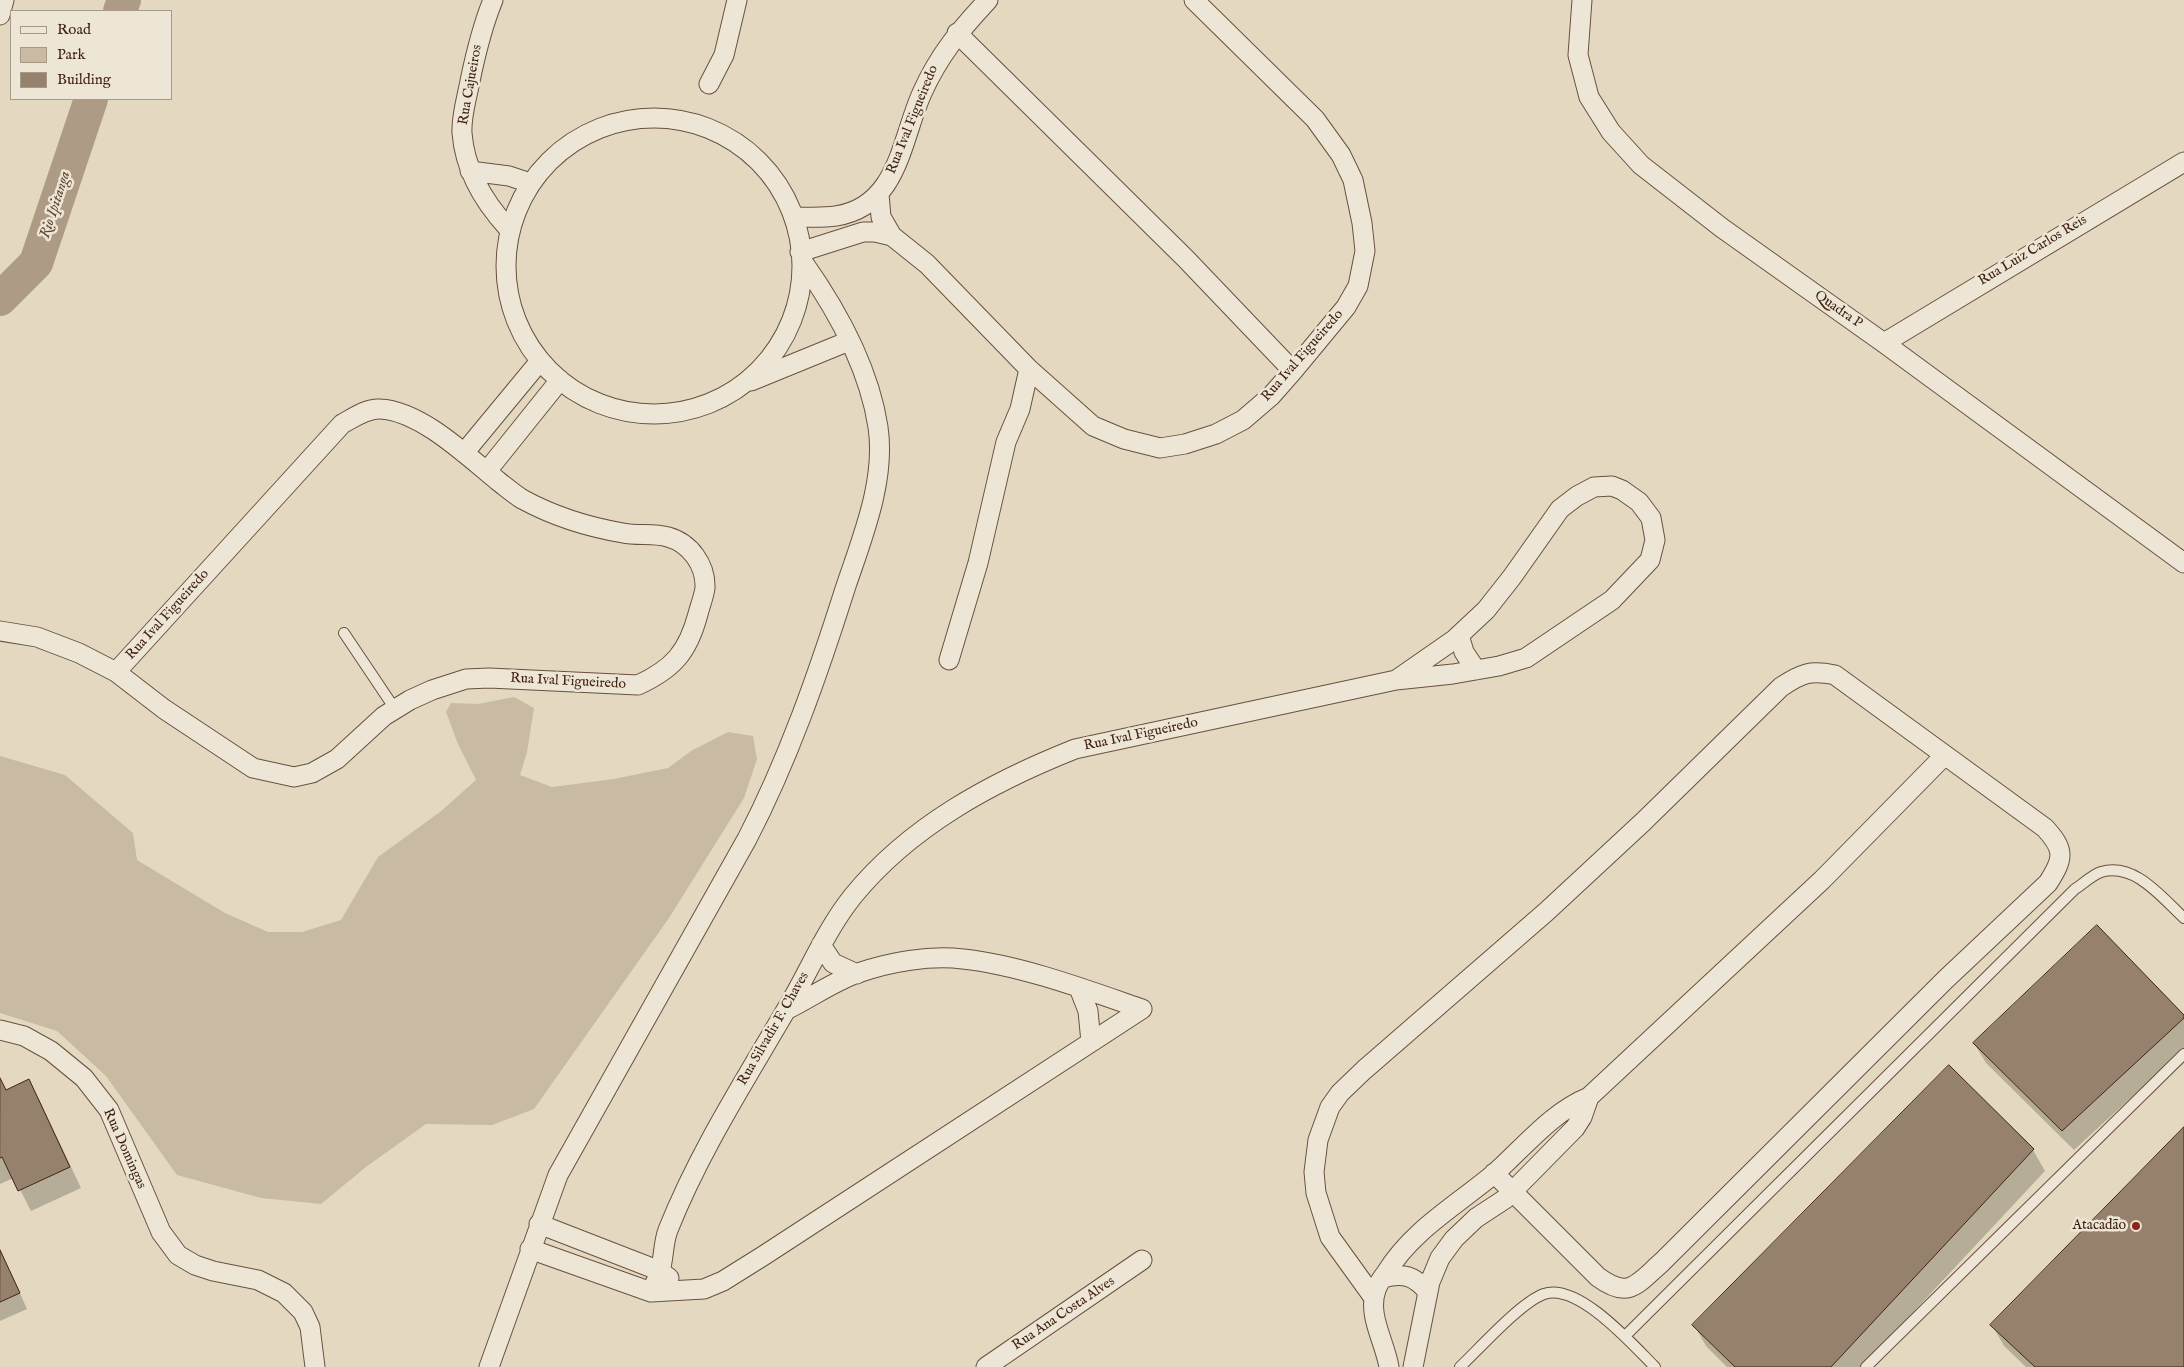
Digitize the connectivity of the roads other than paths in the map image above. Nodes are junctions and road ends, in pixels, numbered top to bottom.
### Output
1 (4, 0) edge
2 (493, 0) edge
3 (737, 0) edge
4 (988, 0) edge
5 (1194, 0) edge
6 (1582, 0) edge
7 (0, 15) edge
8 (957, 33) junction
9 (709, 84) dead end
10 (2184, 162) edge
11 (470, 171) junction
12 (530, 183) junction
13 (879, 194) junction
14 (794, 217) junction
15 (508, 228) junction
16 (892, 236) junction
17 (801, 257) junction
18 (849, 341) junction
19 (1884, 343) junction
20 (540, 360) junction
21 (1029, 369) junction
22 (1293, 371) junction
23 (560, 380) junction
24 (745, 384) junction
25 (1050, 388) junction
26 (1020, 409) junction
27 (464, 453) junction
28 (487, 471) junction
29 (2184, 563) edge
30 (0, 631) edge
31 (344, 633) dead end
32 (1459, 635) junction
33 (949, 660) dead end
34 (1476, 670) junction
35 (116, 672) junction
36 (1396, 680) junction
37 (394, 709) junction
38 (1944, 756) junction
39 (908, 844) joint
40 (2184, 918) edge
41 (821, 945) junction
42 (857, 974) junction
43 (1079, 988) junction
44 (786, 1010) junction
45 (0, 1030) edge
46 (1091, 1042) junction
47 (2184, 1054) edge
48 (1589, 1097) junction
49 (1494, 1173) junction
50 (1512, 1192) junction
51 (539, 1224) junction
52 (666, 1233) junction
53 (530, 1250) junction
54 (1142, 1260) dead end
55 (638, 1262) junction
56 (660, 1271) junction
57 (1383, 1278) junction
58 (629, 1284) junction
59 (651, 1292) junction
60 (685, 1292) junction
61 (1428, 1292) junction
62 (1374, 1298) junction
63 (1625, 1336) junction
64 (1388, 1360) edge
65 (1415, 1361) edge
66 (314, 1367) edge
67 (488, 1367) edge
68 (986, 1367) edge
69 (1460, 1367) edge
70 (1655, 1367) edge
71 (1866, 1367) edge

1 - 7 street
2 - 11 street, Rua Cajueiros
3 - 9 street
4 - 8 street, Rua Ival Figueiredo
5 - 22 street, Rua Ival Figueiredo
6 - 19 street, Quadra P
8 - 13 street, Rua Ival Figueiredo
8 - 22 street
10 - 19 street, Rua Luiz Carlos Reis
11 - 12 street
11 - 15 street, Rua Cajueiros
12 - 14 street
12 - 15 street
13 - 14 street, Rua Ival Figueiredo
13 - 16 street
14 - 17 street
15 - 20 street
16 - 17 street, Rua Ival Figueiredo
16 - 21 street, Rua Ival Figueiredo
17 - 18 street
17 - 24 street
18 - 24 street
18 - 51 street
19 - 29 street, Quadra P
20 - 23 street
20 - 27 street
21 - 25 street, Rua Ival Figueiredo
21 - 26 street
22 - 25 street, Rua Ival Figueiredo
23 - 24 street
23 - 28 street
25 - 26 street
26 - 33 street
27 - 28 street, Rua Ival Figueiredo
27 - 35 street, Rua Ival Figueiredo
28 - 37 street, Rua Ival Figueiredo
30 - 35 street, Rua Ival Figueiredo
31 - 37 lane
32 - 34 street
32 - 34 street, Rua Ival Figueiredo
32 - 36 street, Rua Ival Figueiredo
34 - 36 street, Rua Ival Figueiredo
35 - 37 street, Rua Ival Figueiredo
36 - 39 street, Rua Ival Figueiredo
38 - 48 street
38 - 50 street
38 - 62 street
39 - 41 street, Rua Silvadir F. Chaves
40 - 63 lane
41 - 42 street
41 - 44 street, Rua Silvadir F. Chaves
42 - 43 street
42 - 44 street
43 - 46 street
43 - 46 street
44 - 52 street, Rua Silvadir F. Chaves
45 - 66 street, Rua Domingas
46 - 60 street
47 - 71 lane
48 - 49 street
48 - 50 street
49 - 50 street
49 - 57 street
50 - 61 street
51 - 53 street
51 - 55 street
52 - 55 street, Rua Silvadir F. Chaves
52 - 56 street, Rua Silvadir F. Chaves
53 - 58 street
53 - 67 street
54 - 68 street, Rua Ana Costa Alves
55 - 56 street
55 - 58 street, Rua Silvadir F. Chaves
56 - 59 street, Rua Silvadir F. Chaves
56 - 60 street
57 - 61 street
57 - 62 street
58 - 59 street
59 - 60 street
61 - 65 street
62 - 64 street
63 - 69 lane
63 - 70 lane
64 - 65 street

